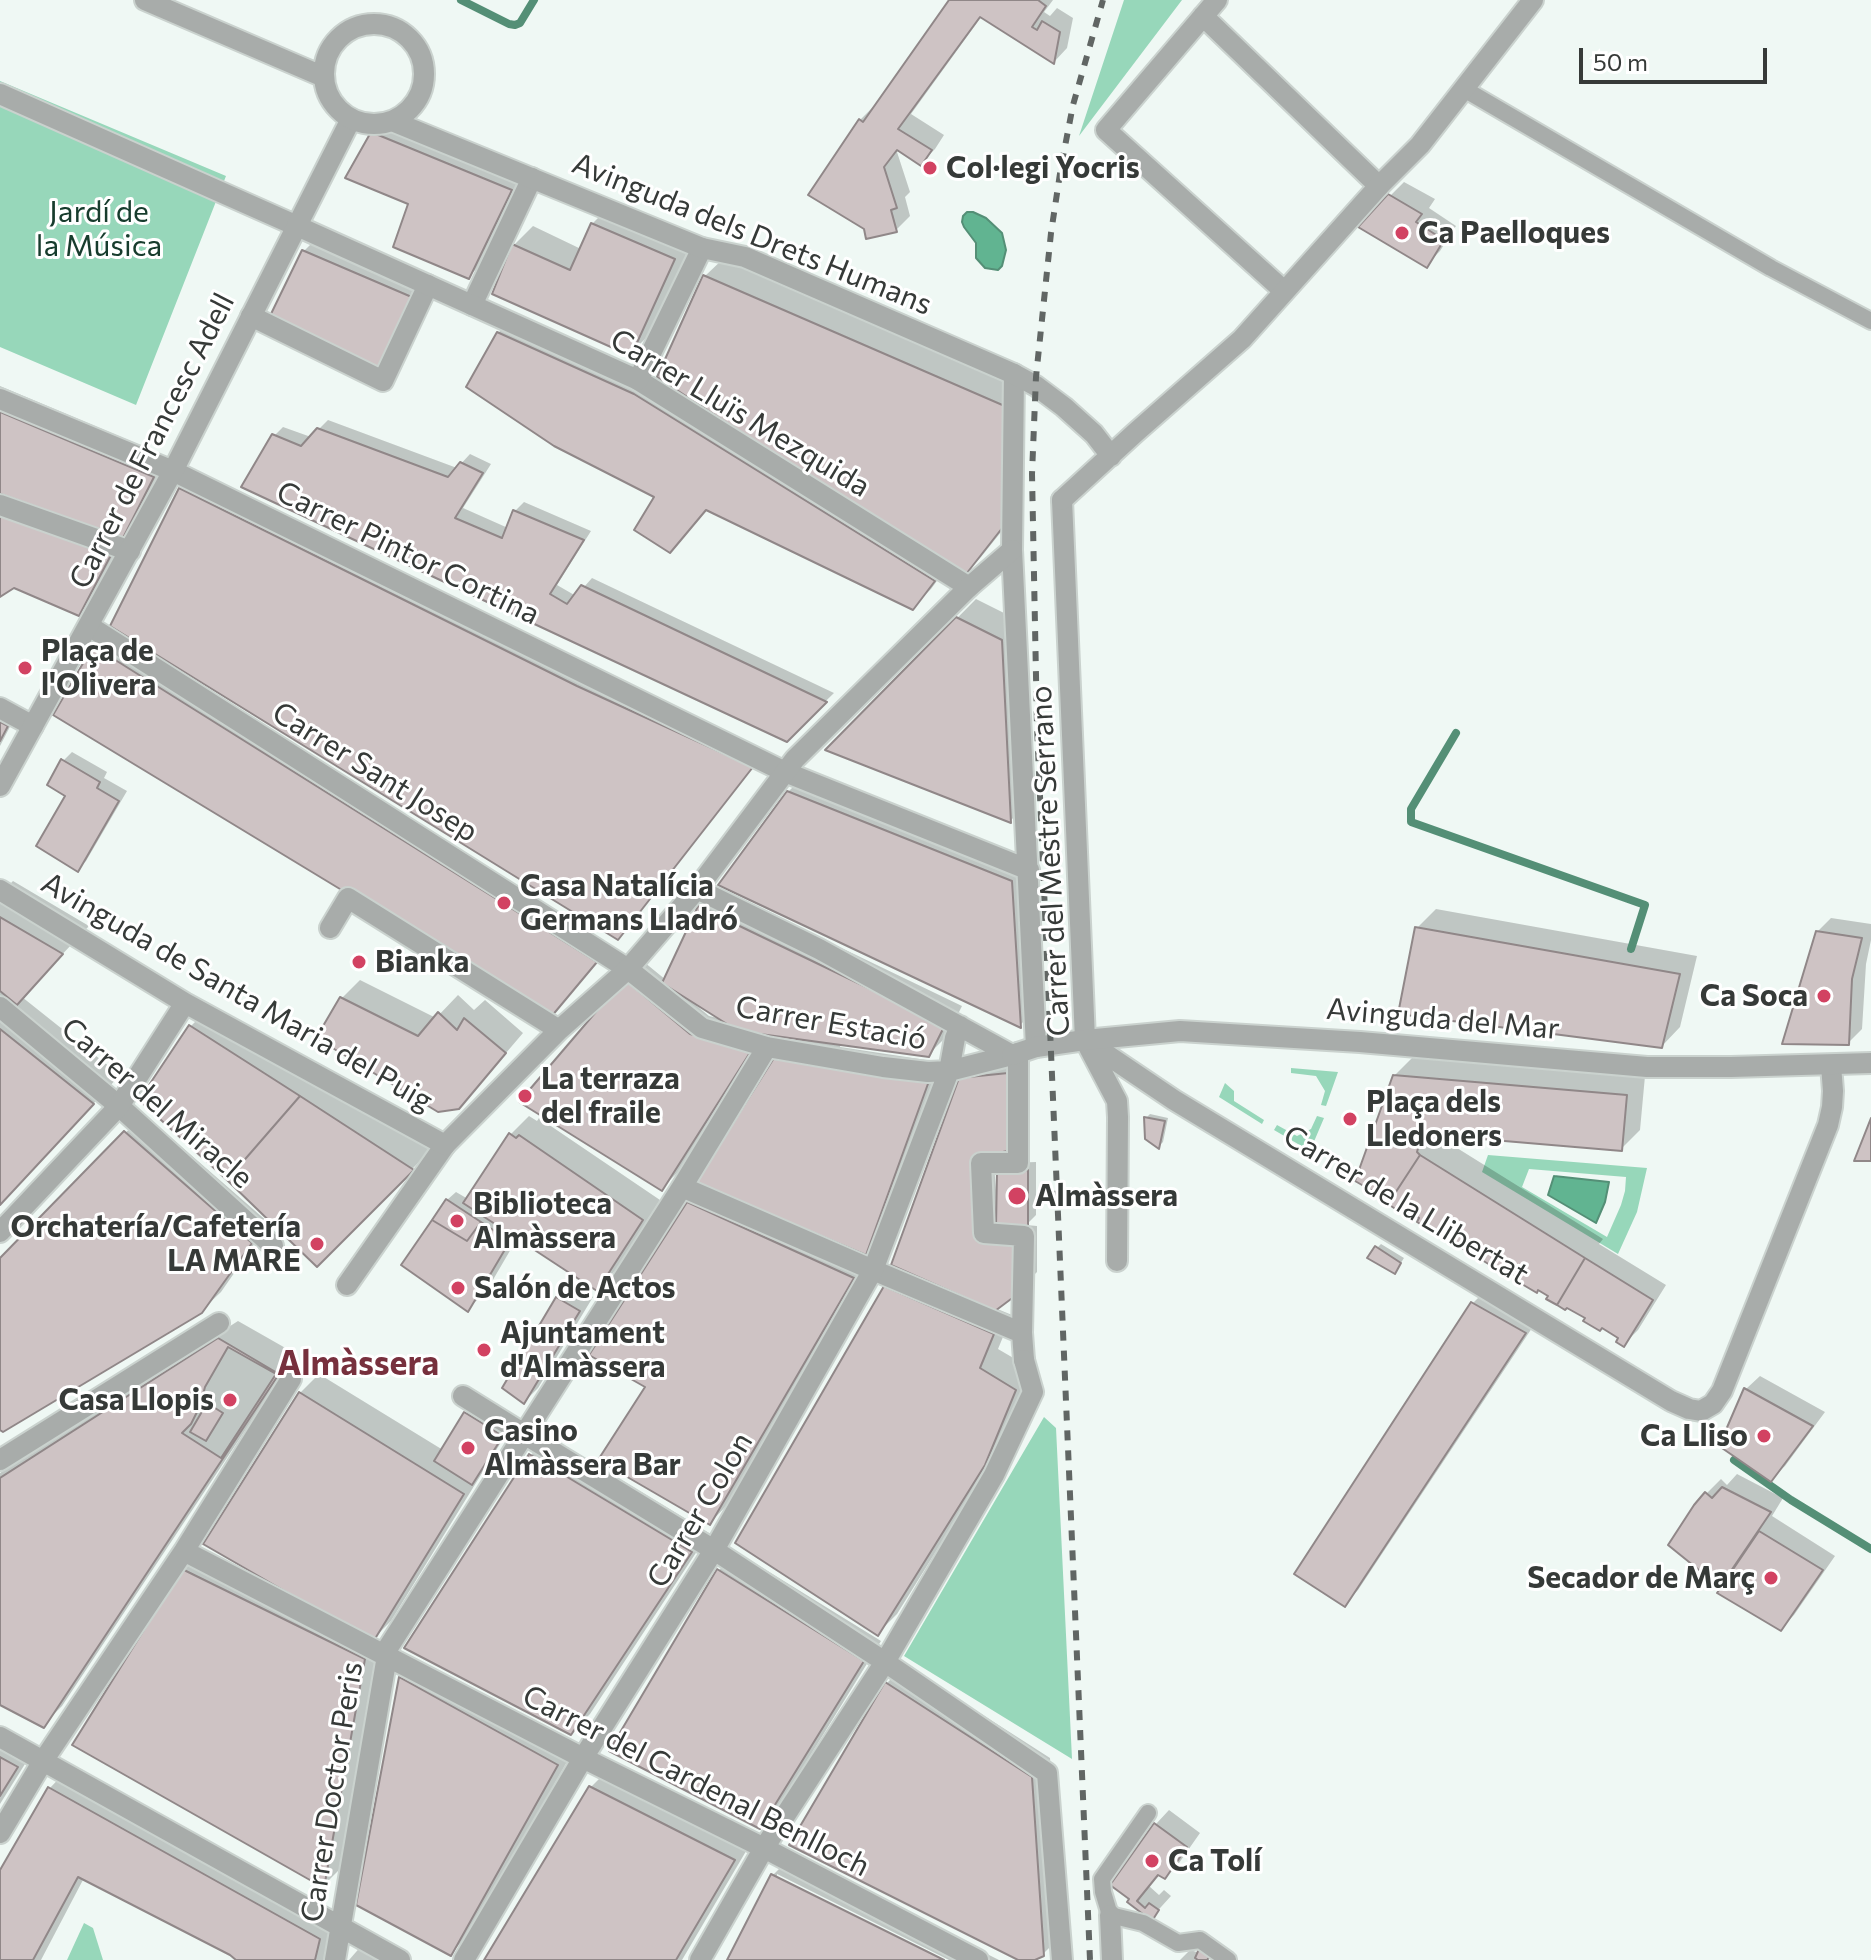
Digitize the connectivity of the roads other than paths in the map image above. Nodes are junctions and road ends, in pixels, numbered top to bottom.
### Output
1 (145, 0) edge
2 (1217, 0) edge
3 (1533, 0) edge
4 (1203, 16) junction
5 (324, 77) junction
6 (1464, 89) junction
7 (0, 94) edge
8 (351, 119) junction
9 (392, 121) junction
10 (532, 178) junction
11 (1379, 186) junction
12 (297, 226) junction
13 (702, 248) junction
14 (428, 285) junction
15 (1284, 291) junction
16 (472, 305) junction
17 (251, 316) junction
18 (1871, 321) edge
19 (1014, 374) junction
20 (638, 380) junction
21 (0, 399) edge
22 (1111, 456) junction
23 (173, 471) junction
24 (0, 505) edge
25 (1012, 550) junction
26 (130, 551) junction
27 (969, 587) junction
28 (89, 626) junction
29 (0, 708) edge
30 (33, 726) junction
31 (785, 772) junction
32 (0, 786) edge
33 (1029, 870) junction
34 (697, 889) junction
35 (0, 890) edge
36 (330, 928) dead end
37 (628, 969) junction
38 (185, 1003) junction
39 (0, 1007) edge
40 (960, 1026) junction
41 (559, 1030) junction
42 (1085, 1040) junction
43 (767, 1047) junction
44 (1022, 1052) junction
45 (1871, 1063) edge
46 (1831, 1065) junction
47 (949, 1071) junction
48 (119, 1106) junction
49 (445, 1145) junction
50 (682, 1187) junction
51 (0, 1232) edge
52 (273, 1246) dead end
53 (1117, 1261) dead end
54 (873, 1270) junction
55 (347, 1285) dead end
56 (219, 1323) dead end
57 (1022, 1333) junction
58 (291, 1379) dead end
59 (463, 1396) dead end
60 (524, 1434) junction
61 (0, 1460) edge
62 (714, 1550) junction
63 (184, 1551) junction
64 (387, 1656) junction
65 (885, 1662) junction
66 (0, 1737) edge
67 (583, 1758) junction
68 (43, 1761) junction
69 (1148, 1813) dead end
70 (0, 1833) edge
71 (764, 1848) junction
72 (1110, 1915) junction
73 (340, 1926) junction
74 (335, 1960) edge
75 (400, 1960) edge
76 (464, 1960) edge
77 (700, 1960) edge
78 (978, 1960) edge
79 (1062, 1960) edge
80 (1112, 1960) edge
81 (1228, 1960) edge

1 - 5 street
2 - 4 street
3 - 6 street
4 - 11 street
4 - 15 street
5 - 8 street
5 - 9 street
6 - 11 street
6 - 18 lane
7 - 12 street, Carrer Lluïs Mezquida
8 - 9 street
8 - 12 street, Carrer de Francesc Adell
9 - 10 street, Avinguda dels Drets Humans
10 - 13 street, Avinguda dels Drets Humans
10 - 16 street
11 - 15 street
12 - 14 street, Carrer Lluïs Mezquida
12 - 17 street, Carrer de Francesc Adell
13 - 19 street, Avinguda dels Drets Humans
13 - 20 street
14 - 16 street, Carrer Lluïs Mezquida
14 - 17 street
15 - 22 street
16 - 20 street, Carrer Lluïs Mezquida
17 - 23 street, Carrer de Francesc Adell
19 - 22 street, Avinguda dels Drets Humans
19 - 25 street, Carrer del Mestre Serrano
20 - 27 street, Carrer Lluïs Mezquida
21 - 23 street, Carrer Pintor Cortina
22 - 42 street, Carrer del Mestre Serrano
23 - 26 street, Carrer de Francesc Adell
23 - 31 street, Carrer Pintor Cortina
24 - 26 street
25 - 27 street
25 - 33 street, Carrer del Mestre Serrano
26 - 28 street, Carrer de Francesc Adell
27 - 31 street
28 - 30 street, Carrer de Francesc Adell
28 - 37 street, Carrer Sant Josep
29 - 30 street
30 - 32 street, Carrer de Francesc Adell
31 - 33 street, Carrer Pintor Cortina
31 - 34 street
33 - 44 street, Carrer del Mestre Serrano
34 - 37 street
34 - 40 street
35 - 38 street, Avinguda de Santa Maria del Puig
36 - 41 street
37 - 41 street
37 - 43 street, Carrer Estació
38 - 48 street
38 - 49 street, Avinguda de Santa Maria del Puig
39 - 48 street, Carrer del Miracle
40 - 44 street
40 - 47 street, Carrer Colon
41 - 49 street
42 - 44 street, Avinguda del Mar
42 - 46 street, Avinguda del Mar
42 - 46 street, Carrer de la Llibertat
42 - 53 street, Carrer del Mestre Serrano
43 - 47 street, Carrer Estació
43 - 50 street, Carrer Doctor Peris
44 - 47 street
44 - 57 street, Carrer del Mestre Serrano
45 - 46 street, Avinguda del Mar
47 - 54 street, Carrer Colon
48 - 51 street
48 - 52 street, Carrer del Miracle
49 - 55 street
50 - 54 street
50 - 60 street, Carrer Doctor Peris
54 - 57 street
54 - 62 street, Carrer Colon
56 - 61 street
57 - 65 street
58 - 63 street
59 - 60 street
60 - 62 street
60 - 64 street, Carrer Doctor Peris
62 - 65 street
62 - 67 street, Carrer Colon
63 - 64 street, Carrer del Cardenal Benlloch
63 - 68 street
64 - 67 street, Carrer del Cardenal Benlloch
64 - 73 street, Carrer Doctor Peris
65 - 71 street
65 - 79 street
66 - 68 street
67 - 71 street, Carrer del Cardenal Benlloch
67 - 76 street, Carrer Colon
68 - 70 street
68 - 73 street
69 - 72 lane
71 - 77 street
71 - 78 street, Carrer del Cardenal Benlloch
72 - 80 street
72 - 81 lane
73 - 74 street, Carrer Doctor Peris
73 - 75 street

